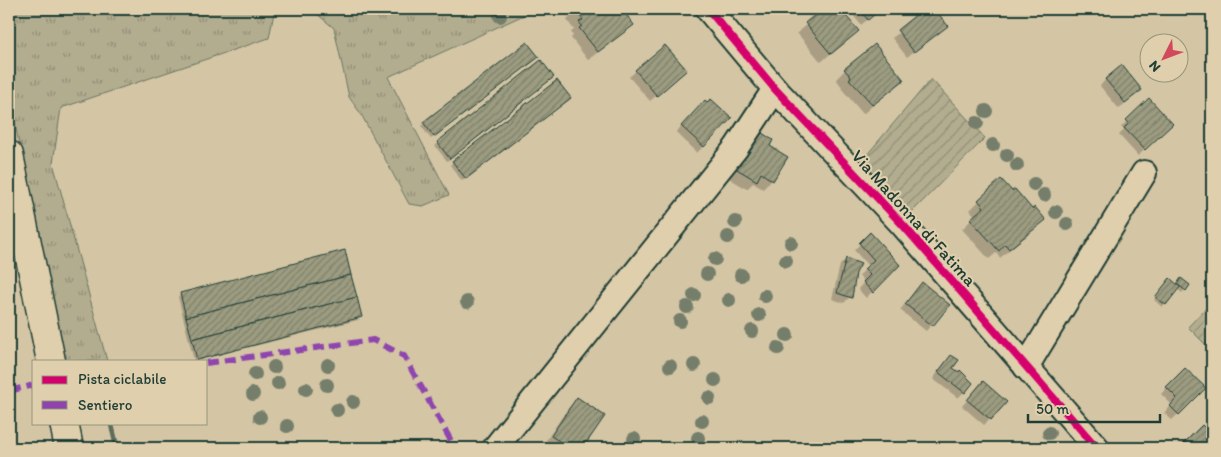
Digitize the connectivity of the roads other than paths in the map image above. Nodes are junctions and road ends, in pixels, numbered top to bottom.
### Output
1 (708, 9) edge
2 (775, 89) junction
3 (9, 155) edge
4 (1144, 172) dead end
5 (50, 357) edge
6 (1026, 367) junction
7 (64, 424) edge
8 (70, 448) edge
9 (495, 448) edge
10 (1098, 448) edge

1 - 2 street, Via Madonna di Fatima
2 - 6 street, Via Madonna di Fatima
2 - 9 street
3 - 5 highway
4 - 6 street
6 - 10 street, Via Madonna di Fatima
7 - 8 highway

